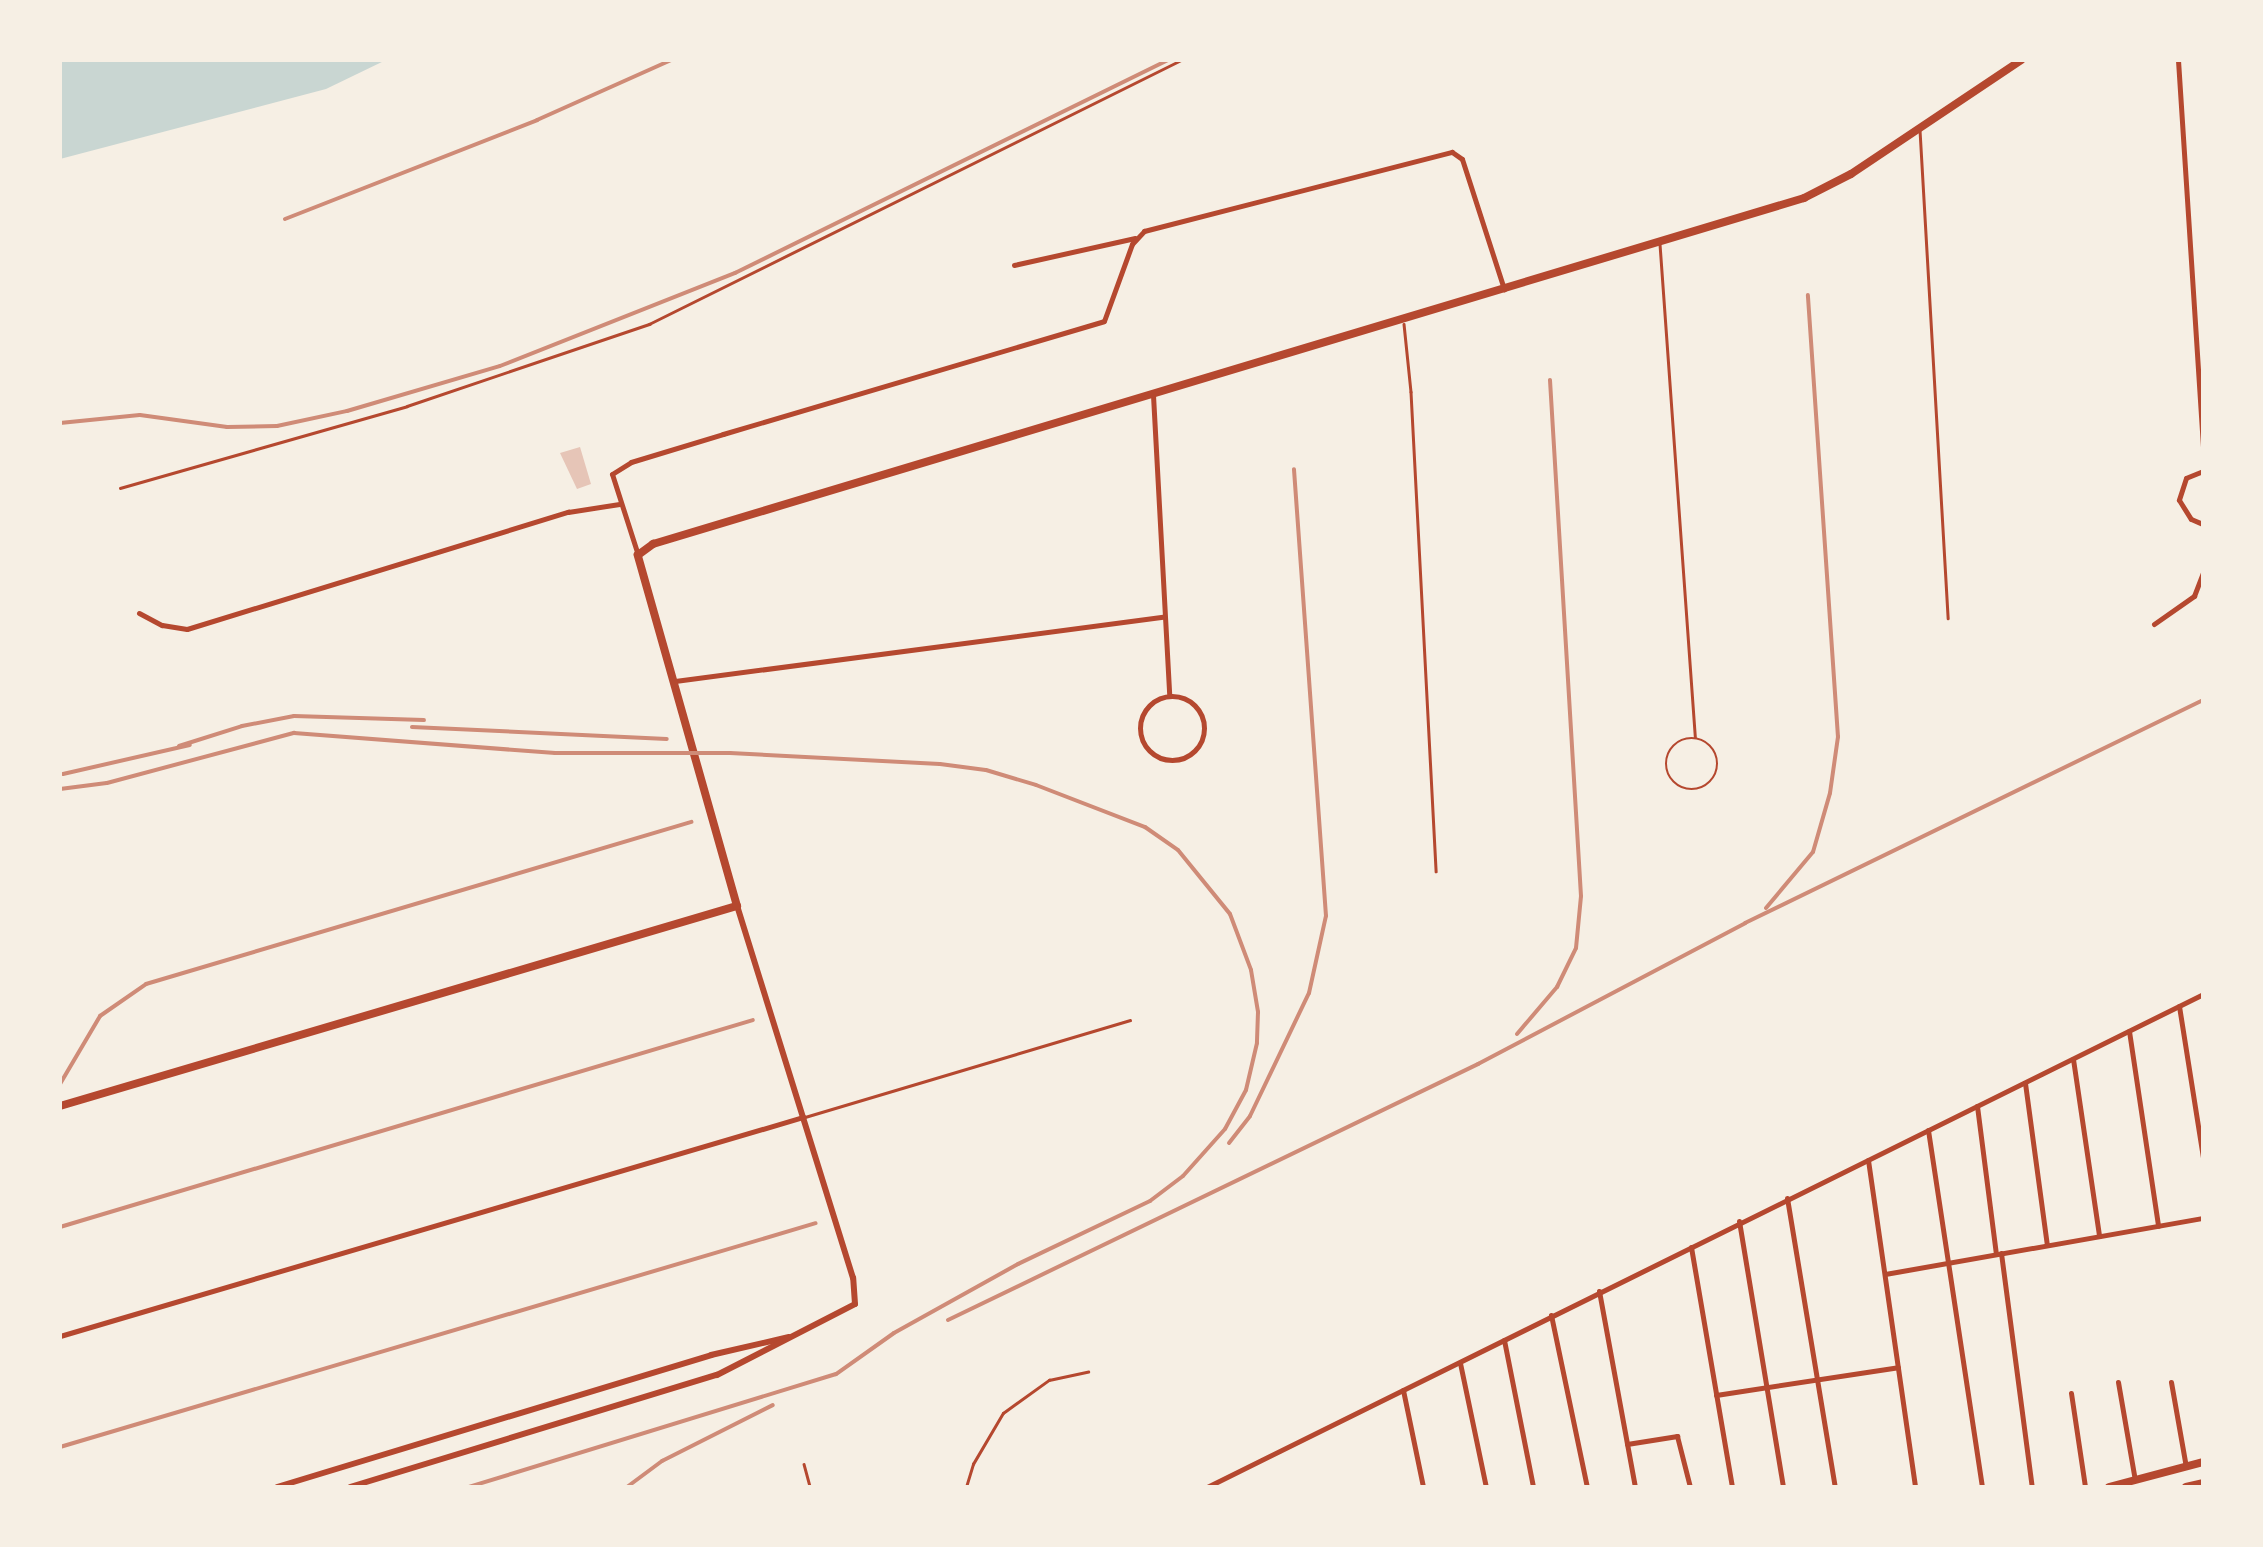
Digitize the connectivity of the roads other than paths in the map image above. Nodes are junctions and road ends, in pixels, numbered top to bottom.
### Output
1 (1181, 60) edge
2 (2021, 60) edge
3 (2178, 60) edge
4 (1920, 128) junction
5 (1135, 238) junction
6 (1660, 243) junction
7 (1014, 264) dead end
8 (1504, 289) junction
9 (1403, 320) junction
10 (1153, 394) junction
11 (2203, 451) edge
12 (2203, 470) edge
13 (120, 488) dead end
14 (619, 504) junction
15 (2203, 524) edge
16 (638, 555) junction
17 (2203, 573) edge
18 (139, 614) dead end
19 (1162, 617) junction
20 (1948, 618) dead end
21 (2154, 624) dead end
22 (673, 682) junction
23 (1170, 695) junction
24 (1696, 738) junction
25 (1436, 871) dead end
26 (736, 906) junction
27 (2203, 994) edge
28 (2179, 1006) junction
29 (1130, 1020) dead end
30 (2128, 1031) junction
31 (2072, 1059) junction
32 (2024, 1082) junction
33 (60, 1106) edge
34 (1977, 1106) junction
35 (803, 1117) junction
36 (1928, 1130) junction
37 (2203, 1156) edge
38 (1868, 1160) junction
39 (1787, 1198) junction
40 (2203, 1218) edge
41 (1739, 1221) junction
42 (2158, 1226) junction
43 (2099, 1236) junction
44 (2047, 1245) junction
45 (1692, 1248) junction
46 (1998, 1254) junction
47 (1947, 1263) junction
48 (1885, 1274) junction
49 (1599, 1291) junction
50 (1551, 1314) junction
51 (800, 1335) junction
52 (60, 1336) edge
53 (1504, 1340) junction
54 (1460, 1362) junction
55 (1898, 1367) junction
56 (1088, 1372) dead end
57 (1817, 1379) junction
58 (2118, 1382) dead end
59 (2172, 1382) dead end
60 (1766, 1387) junction
61 (1403, 1390) junction
62 (2070, 1393) dead end
63 (1716, 1395) junction
64 (1627, 1444) junction
65 (2203, 1462) edge
66 (804, 1464) dead end
67 (2186, 1467) junction
68 (2135, 1480) junction
69 (1916, 1485) edge
70 (2199, 1485) edge
71 (277, 1487) edge
72 (350, 1487) edge
73 (810, 1487) edge
74 (966, 1487) edge
75 (1207, 1487) edge
76 (1422, 1487) edge
77 (1486, 1487) edge
78 (1533, 1487) edge
79 (1587, 1487) edge
80 (1635, 1487) edge
81 (1690, 1487) edge
82 (1732, 1487) edge
83 (1783, 1487) edge
84 (1835, 1487) edge
85 (1982, 1487) edge
86 (2032, 1487) edge
87 (2084, 1487) edge
88 (2108, 1487) edge
89 (2186, 1487) edge

1 - 13 lane
2 - 4 main road
3 - 11 street
4 - 6 main road
4 - 20 lane
5 - 7 street
5 - 8 street
5 - 14 street
6 - 8 main road
6 - 24 lane
8 - 9 main road
9 - 10 main road
9 - 25 lane
10 - 16 main road
10 - 19 street
12 - 15 street
14 - 16 street
14 - 18 street
16 - 22 main road
17 - 21 street
19 - 22 street
19 - 23 street
22 - 26 main road
23 - 23 street
24 - 24 lane
26 - 33 main road
26 - 35 street
27 - 28 street
28 - 30 street
28 - 37 street
29 - 35 lane
30 - 31 street
30 - 42 street
31 - 32 street
31 - 43 street
32 - 34 street
32 - 44 street
34 - 36 street
34 - 46 street
35 - 51 street
35 - 52 street
36 - 38 street
36 - 47 street
38 - 39 street
38 - 48 street
39 - 41 street
39 - 57 street
40 - 42 street
41 - 45 street
41 - 60 street
42 - 43 street
43 - 44 street
44 - 46 street
45 - 49 street
45 - 63 street
46 - 47 street
46 - 86 street
47 - 48 street
47 - 85 street
48 - 55 street
49 - 50 street
49 - 64 street
50 - 53 street
50 - 79 street
51 - 71 street
51 - 72 street
53 - 54 street
53 - 78 street
54 - 61 street
54 - 77 street
55 - 57 street
55 - 69 street
56 - 74 lane
57 - 60 street
57 - 84 street
58 - 68 street
59 - 67 street
60 - 63 street
60 - 83 street
61 - 75 street
61 - 76 street
62 - 87 street
63 - 82 street
64 - 80 street
64 - 81 street
65 - 67 main road
66 - 73 lane
67 - 68 main road
68 - 88 main road
70 - 89 main road

